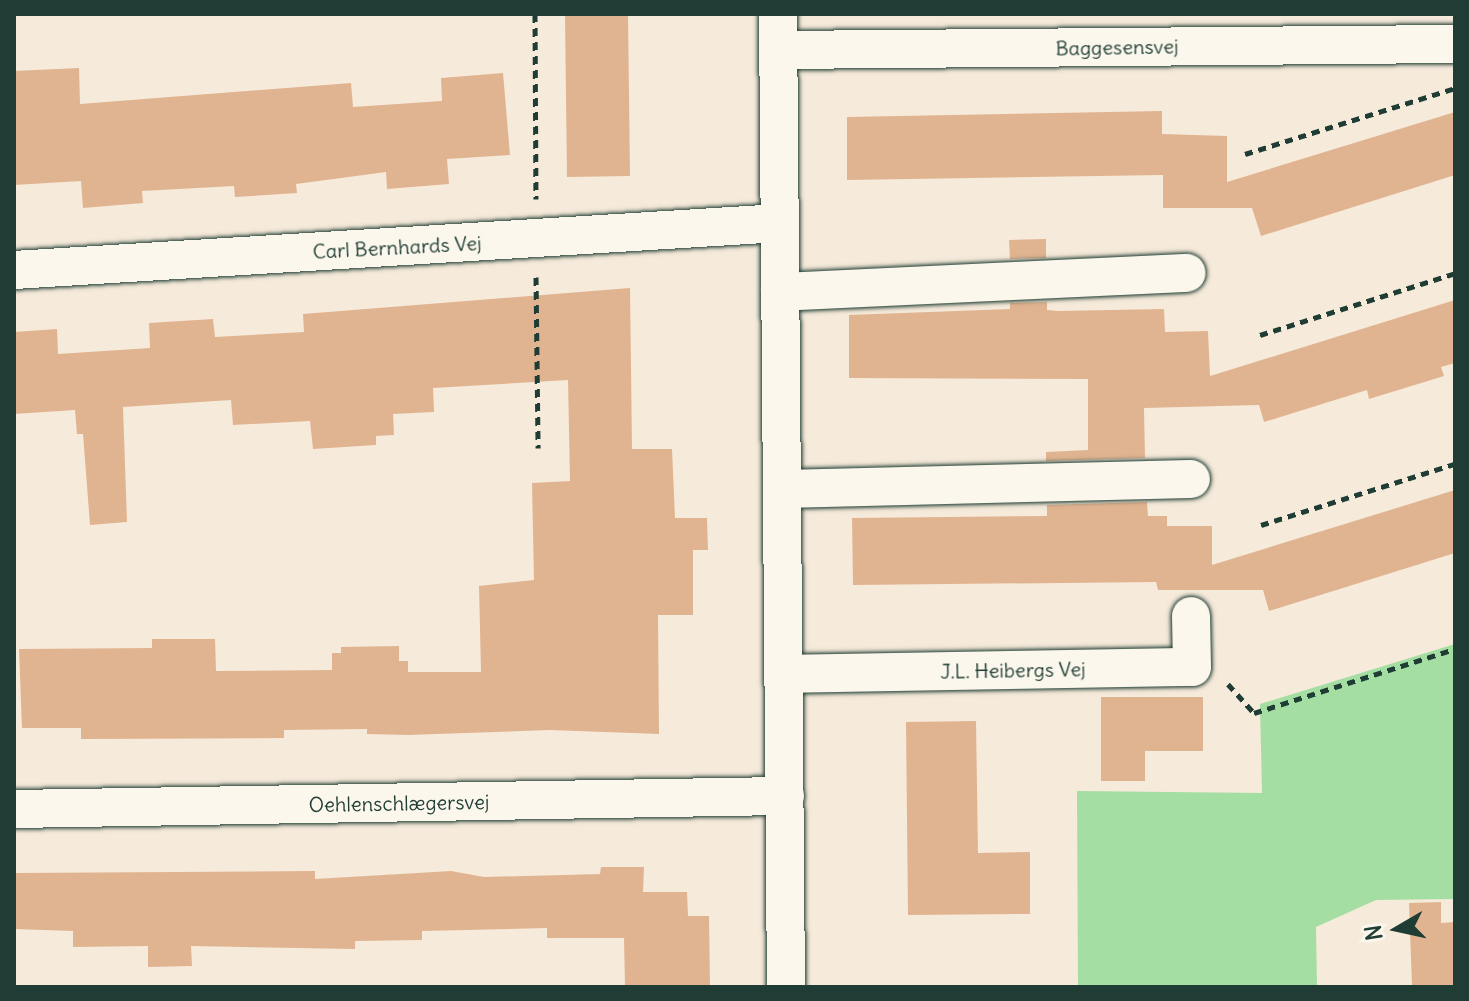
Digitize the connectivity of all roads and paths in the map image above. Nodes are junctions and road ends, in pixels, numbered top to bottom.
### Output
1 (778, 32) edge
2 (1455, 44) edge
3 (1455, 88) edge
4 (1245, 154) dead end
5 (780, 223) junction
6 (14, 270) edge
7 (1187, 273) dead end
8 (1455, 273) edge
9 (780, 292) junction
10 (1260, 335) dead end
11 (1455, 464) edge
12 (1191, 479) dead end
13 (782, 489) junction
14 (1261, 525) dead end
15 (1191, 616) dead end
16 (1455, 649) edge
17 (1192, 667) junction
18 (784, 674) junction
19 (785, 796) junction
20 (14, 809) edge
21 (786, 987) edge

1 - 2 street, Baggesensvej
1 - 5 street
3 - 4 path
5 - 6 street, Carl Bernhards Vej
5 - 9 street
7 - 9 street
8 - 10 path
9 - 13 street
11 - 14 path
12 - 13 street
13 - 18 street
15 - 17 street
16 - 17 path
17 - 18 street, J.L. Heibergs Vej
18 - 19 street
19 - 20 street, Oehlenschlægersvej
19 - 21 street

